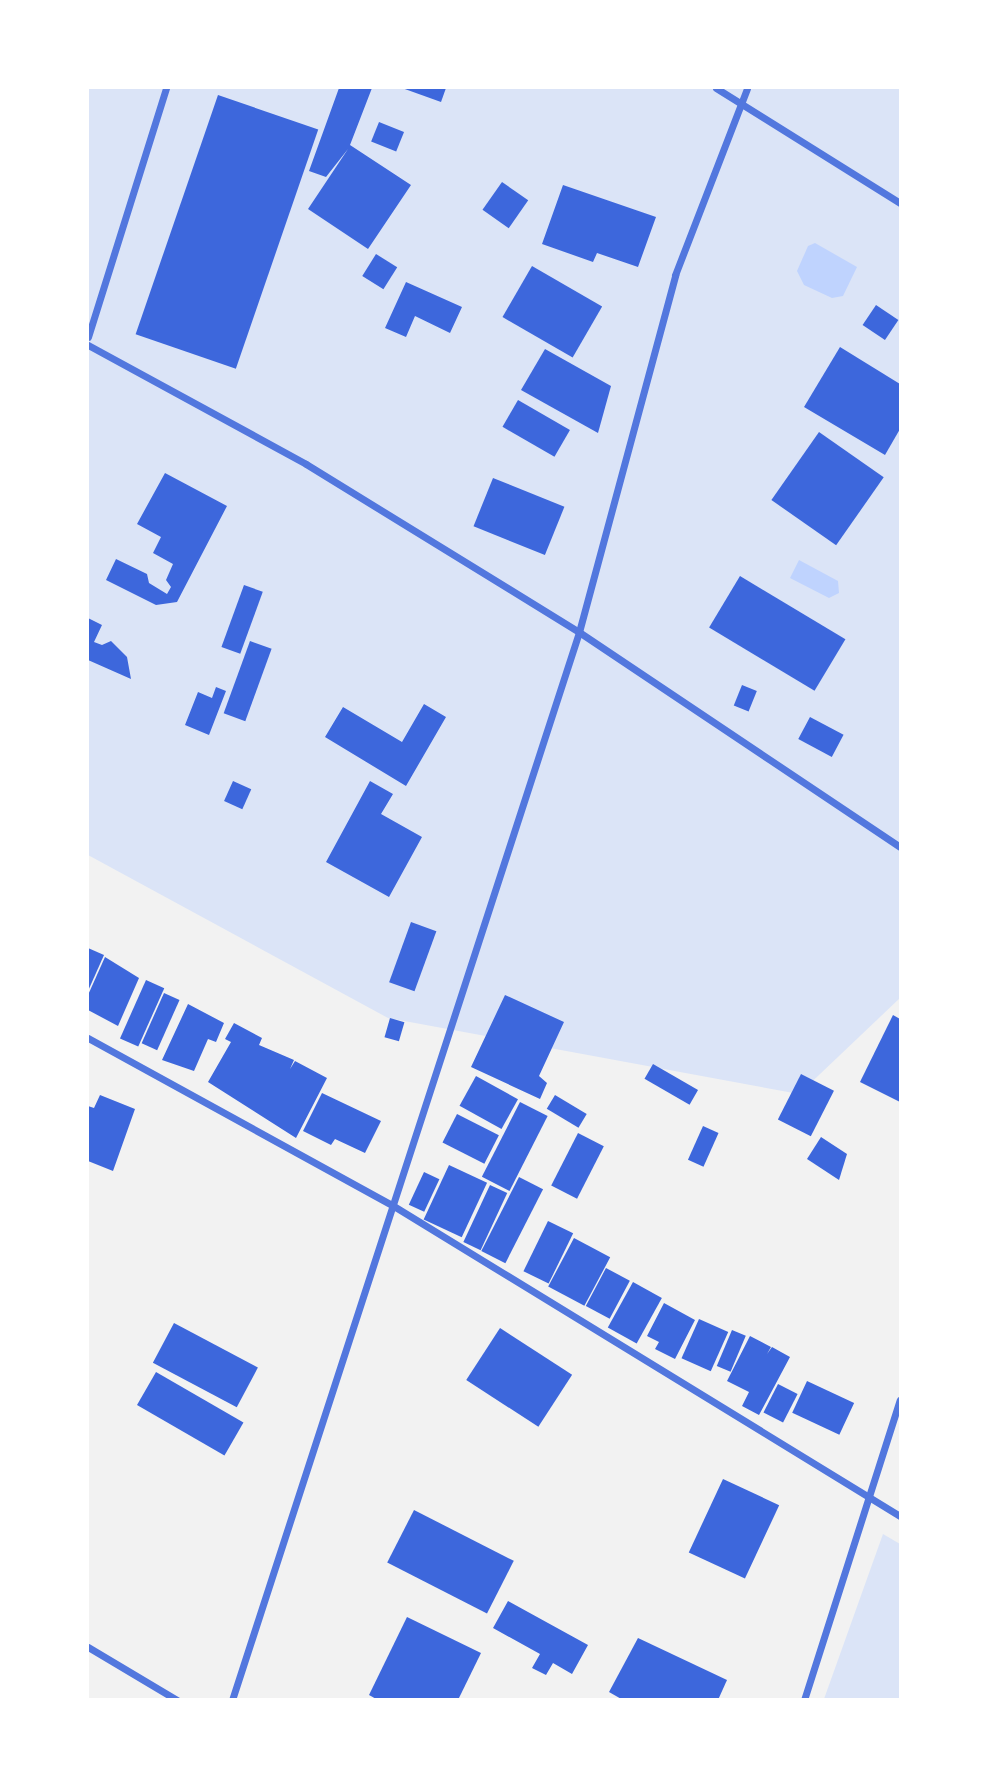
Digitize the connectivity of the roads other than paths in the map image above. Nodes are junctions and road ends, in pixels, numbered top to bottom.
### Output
1 (166, 88) edge
2 (716, 88) edge
3 (747, 88) edge
4 (742, 103) junction
5 (901, 203) edge
6 (88, 337) edge
7 (88, 345) edge
8 (579, 632) junction
9 (901, 847) edge
10 (88, 1038) edge
11 (392, 1205) junction
12 (901, 1399) edge
13 (870, 1497) junction
14 (901, 1516) edge
15 (88, 1647) edge
16 (177, 1699) edge
17 (232, 1699) edge
18 (804, 1699) edge

1 - 6 street
2 - 4 street
3 - 4 street
4 - 5 street
4 - 8 street
7 - 8 street
8 - 9 street
8 - 11 street
10 - 11 street
11 - 13 street
11 - 17 street
12 - 13 street
13 - 14 street
13 - 18 street
15 - 16 street

